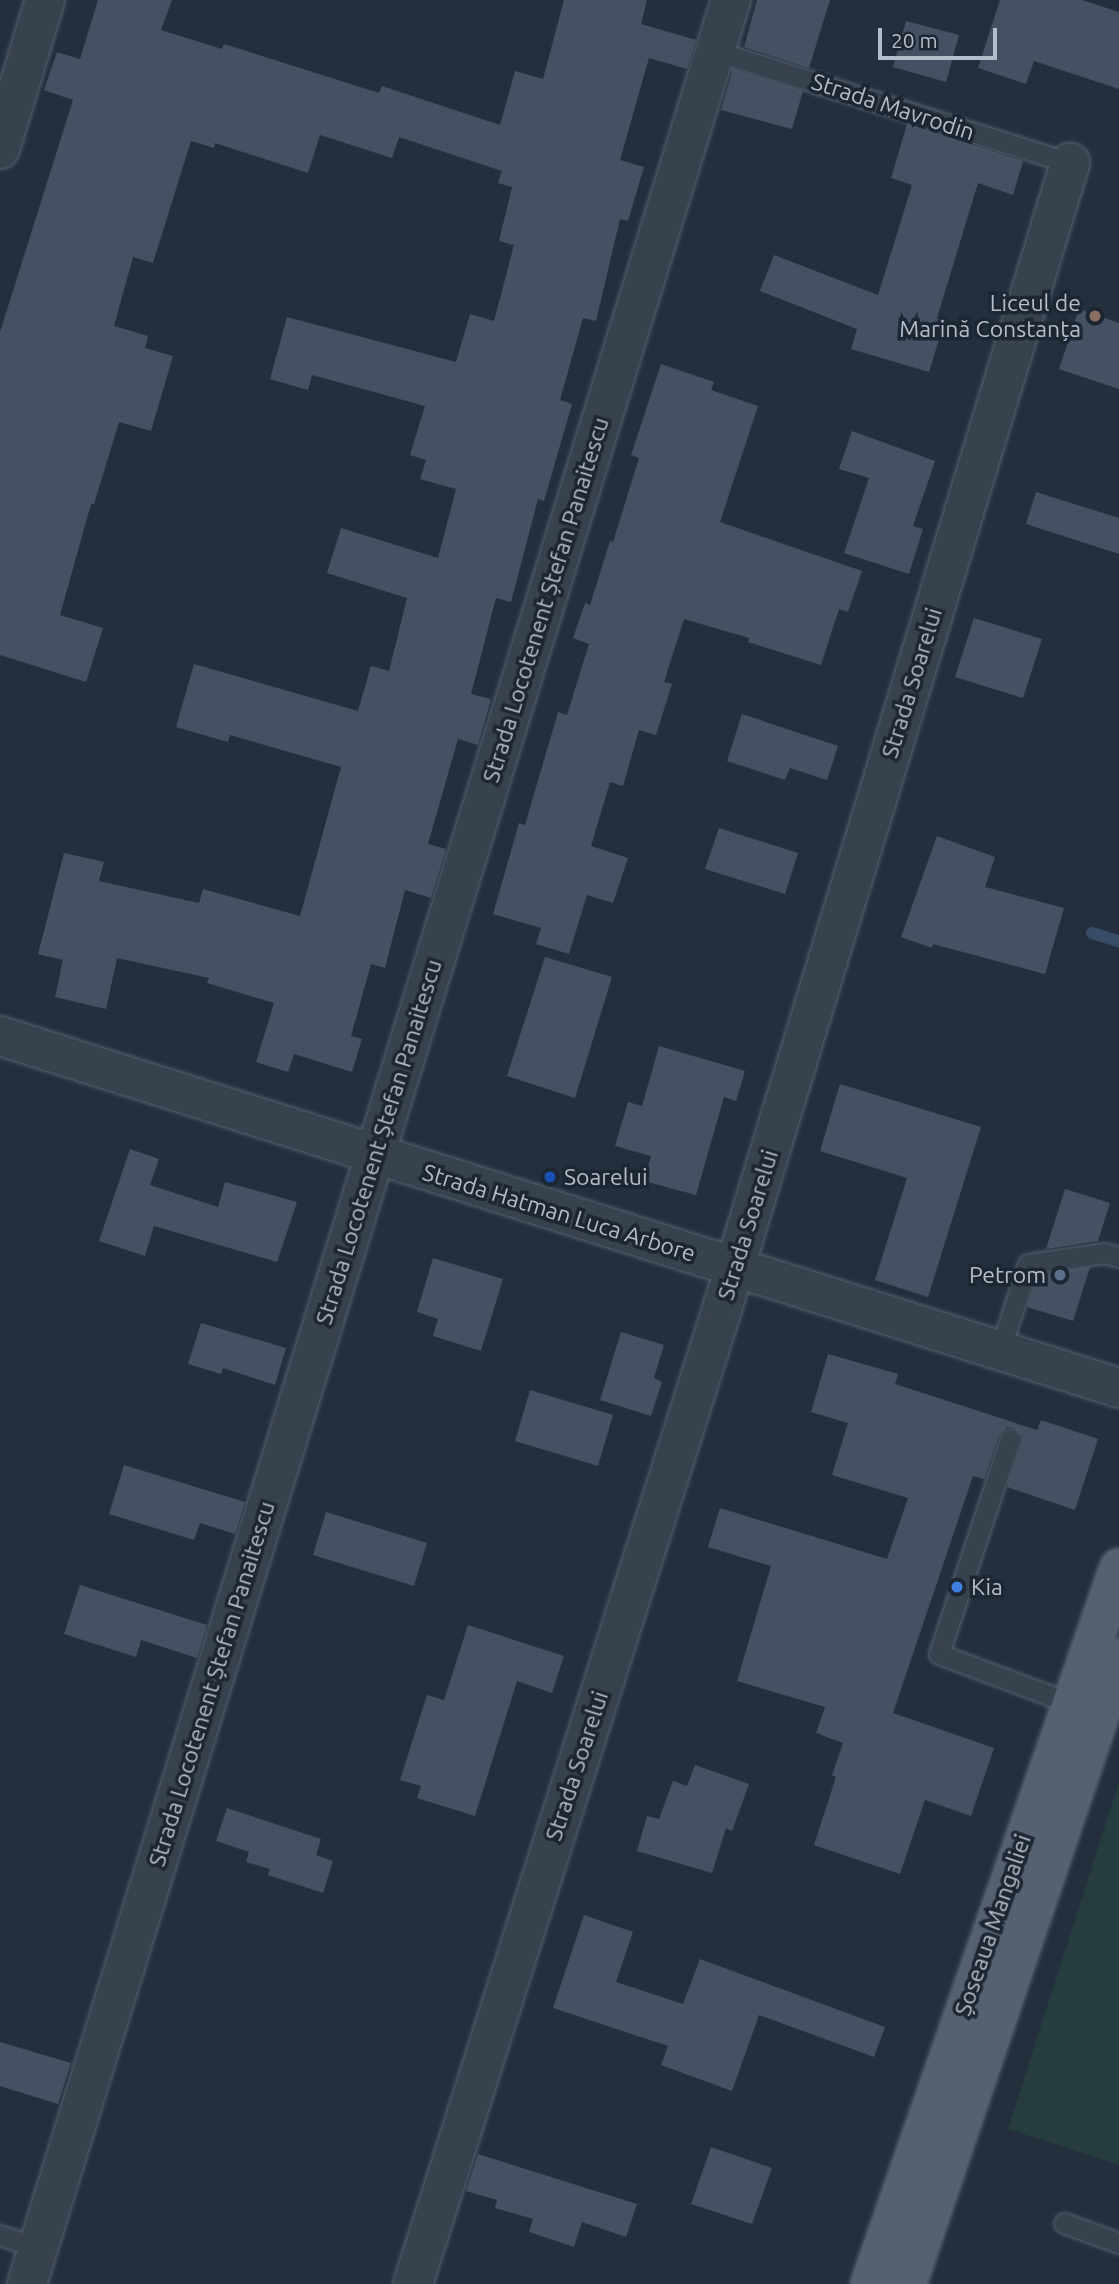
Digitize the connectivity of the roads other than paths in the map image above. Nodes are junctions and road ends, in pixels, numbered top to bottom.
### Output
1 (45, 0) edge
2 (731, 0) edge
3 (715, 51) junction
4 (0, 149) edge
5 (1070, 163) joint
6 (0, 1036) edge
7 (374, 1155) junction
8 (1119, 1257) edge
9 (734, 1269) junction
10 (1000, 1350) junction
11 (1119, 1388) edge
12 (1010, 1439) dead end
13 (1119, 1568) edge
14 (1119, 1658) edge
15 (1070, 1703) junction
16 (1064, 2223) dead end
17 (0, 2235) edge
18 (1119, 2243) edge
19 (38, 2248) junction
20 (27, 2284) edge
21 (413, 2284) edge
22 (870, 2284) edge
23 (907, 2284) edge

1 - 4 street
2 - 3 street, Strada Locotenent Ștefan Panaitescu
3 - 5 lane, Strada Mavrodin
3 - 7 street, Strada Locotenent Ștefan Panaitescu
5 - 9 street, Strada Soarelui
6 - 7 street, Strada Hatman Luca Arbore
7 - 9 street, Strada Hatman Luca Arbore
7 - 19 street, Strada Locotenent Ștefan Panaitescu
8 - 10 lane
9 - 10 street, Strada Hatman Luca Arbore
9 - 21 street, Strada Soarelui
10 - 11 street, Strada Hatman Luca Arbore
12 - 15 lane
13 - 15 main road, Șoseaua Mangaliei
14 - 23 main road, Șoseaua Mangaliei
15 - 22 main road, Șoseaua Mangaliei
16 - 18 lane
17 - 19 lane
19 - 20 street, Strada Locotenent Ștefan Panaitescu

